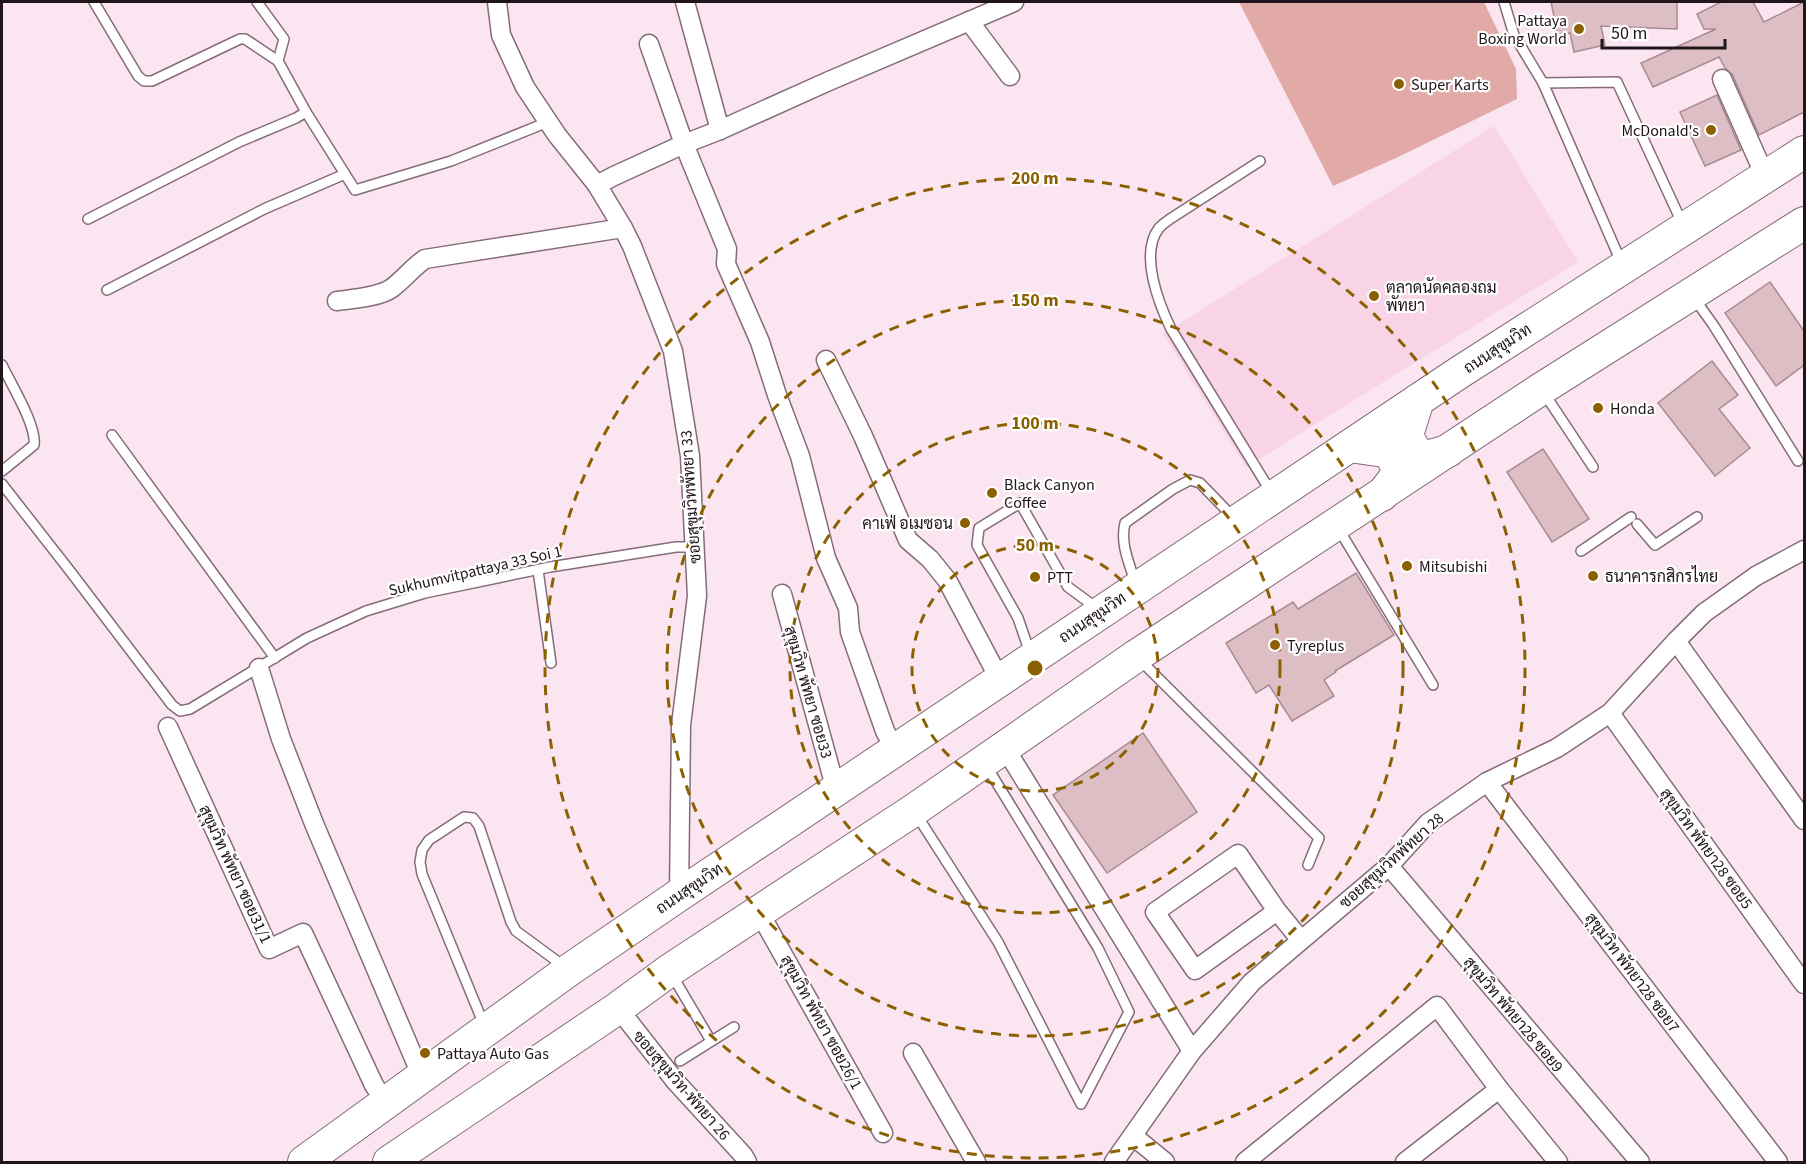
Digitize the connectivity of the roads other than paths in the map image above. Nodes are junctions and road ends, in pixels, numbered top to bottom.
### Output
1 (94, 2) edge
2 (257, 2) edge
3 (496, 2) edge
4 (685, 2) edge
5 (1014, 2) edge
6 (1504, 2) edge
7 (969, 21) junction
8 (649, 44) dead end
9 (278, 61) junction
10 (1010, 75) dead end
11 (1722, 80) dead end
12 (1542, 84) junction
13 (306, 111) junction
14 (548, 122) junction
15 (720, 130) junction
16 (684, 144) junction
17 (1804, 152) edge
18 (1260, 161) dead end
19 (345, 174) junction
20 (1766, 176) junction
21 (597, 185) junction
22 (88, 219) dead end
23 (1804, 223) edge
24 (622, 228) junction
25 (1684, 228) junction
26 (1623, 266) junction
27 (107, 290) dead end
28 (1691, 294) junction
29 (337, 302) dead end
30 (826, 360) dead end
31 (2, 365) edge
32 (1541, 388) junction
33 (1418, 400) junction
34 (112, 435) dead end
35 (1350, 446) junction
36 (1448, 451) junction
37 (1798, 461) dead end
38 (1593, 467) dead end
39 (2, 471) edge
40 (2, 484) edge
41 (1382, 495) junction
42 (1274, 497) junction
43 (1697, 517) dead end
44 (1237, 521) junction
45 (1335, 524) junction
46 (694, 547) junction
47 (1581, 550) dead end
48 (1804, 550) edge
49 (538, 570) junction
50 (1136, 588) junction
51 (782, 594) dead end
52 (1102, 611) junction
53 (1676, 641) junction
54 (1136, 656) junction
55 (275, 658) junction
56 (1032, 658) junction
57 (551, 663) dead end
58 (259, 668) junction
59 (1000, 680) junction
60 (1434, 685) dead end
61 (1610, 713) junction
62 (168, 727) dead end
63 (895, 750) junction
64 (994, 755) junction
65 (1487, 782) junction
66 (836, 790) junction
67 (914, 810) junction
68 (1804, 820) edge
69 (1308, 865) dead end
70 (1389, 866) junction
71 (679, 895) junction
72 (1277, 911) junction
73 (759, 912) junction
74 (1300, 939) junction
75 (569, 970) junction
76 (670, 970) junction
77 (1804, 984) edge
78 (618, 1008) junction
79 (734, 1027) dead end
80 (486, 1030) junction
81 (711, 1041) junction
82 (1191, 1051) junction
83 (913, 1053) dead end
84 (680, 1061) dead end
85 (422, 1077) junction
86 (1499, 1089) junction
87 (386, 1103) junction
88 (884, 1133) dead end
89 (1133, 1136) junction
90 (304, 1162) edge
91 (388, 1162) edge
92 (747, 1162) edge
93 (976, 1162) edge
94 (1114, 1162) edge
95 (1166, 1162) edge
96 (1245, 1162) edge
97 (1405, 1162) edge
98 (1558, 1162) edge
99 (1640, 1162) edge
100 (1778, 1162) edge

1 - 9 lane
2 - 9 lane
3 - 14 street, ซอยสุขุมวิทพัทยา 33
4 - 15 street
5 - 7 street
6 - 12 lane
7 - 10 street
7 - 15 street
8 - 16 street
9 - 13 lane
11 - 20 street
12 - 25 lane
12 - 26 lane
13 - 19 lane
13 - 22 lane
14 - 19 lane
14 - 21 street, ซอยสุขุมวิทพัทยา 33
15 - 16 street
16 - 21 street
16 - 63 street
17 - 20 highway, ถนนสุขุมวิท
18 - 42 lane
19 - 27 lane
20 - 25 highway, ถนนสุขุมวิท
21 - 24 street, ซอยสุขุมวิทพัทยา 33
23 - 28 highway
24 - 29 street
24 - 46 street, ซอยสุขุมวิทพัทยา 33
25 - 26 highway, ถนนสุขุมวิท
26 - 33 highway, ถนนสุขุมวิท
28 - 32 highway
28 - 37 lane
30 - 59 street
31 - 39 lane
32 - 36 highway
32 - 38 lane
33 - 35 highway, ถนนสุขุมวิท
33 - 36 highway
34 - 55 lane
35 - 41 highway
35 - 42 highway, ถนนสุขุมวิท
36 - 41 highway
40 - 58 lane, Sukhumvitpattaya 33 Soi 1
41 - 45 highway
42 - 44 highway, ถนนสุขุมวิท
43 - 47 lane
44 - 50 highway, ถนนสุขุมวิท
44 - 50 lane
45 - 54 highway
45 - 60 lane
46 - 49 lane, Sukhumvitpattaya 33 Soi 1
46 - 71 street, ซอยสุขุมวิทพัทยา 33
48 - 53 street, ซอยสุขุมวิทพัทยา 28
49 - 55 lane, Sukhumvitpattaya 33 Soi 1
49 - 57 lane
50 - 52 highway, ถนนสุขุมวิท
51 - 66 street, สุขุมวิท พัทยา ซอย33
52 - 56 highway, ถนนสุขุมวิท
52 - 56 lane
53 - 61 street, ซอยสุขุมวิทพัทยา 28
53 - 68 street
54 - 64 highway
54 - 69 lane
55 - 58 lane, Sukhumvitpattaya 33 Soi 1
56 - 59 highway, ถนนสุขุมวิท
58 - 85 street
59 - 63 highway, ถนนสุขุมวิท
61 - 65 street, ซอยสุขุมวิทพัทยา 28
61 - 77 street, สุขุมวิท พัทยา28 ซอย5
62 - 87 street, สุขุมวิท พัทยา ซอย31/1
63 - 66 highway, ถนนสุขุมวิท
64 - 67 highway
64 - 67 lane
64 - 82 street
65 - 70 street, ซอยสุขุมวิทพัทยา 28
65 - 100 street, สุขุมวิท พัทยา28 ซอย7
66 - 71 highway, ถนนสุขุมวิท
67 - 73 highway
70 - 74 street, ซอยสุขุมวิทพัทยา 28
70 - 99 street, สุขุมวิท พัทยา28 ซอย9
71 - 75 highway, ถนนสุขุมวิท
72 - 72 street
72 - 74 street
73 - 76 highway
73 - 88 street, สุขุมวิท พัทยา ซอย26/1
74 - 82 street, ซอยสุขุมวิทพัทยา 28
75 - 80 highway, ถนนสุขุมวิท
75 - 80 lane
76 - 78 highway
76 - 81 lane
78 - 91 highway
78 - 92 street, ซอยสุขุมวิท-พัทยา 26
79 - 81 lane
80 - 85 highway, ถนนสุขุมวิท
81 - 84 lane
82 - 89 street, ซอยสุขุมวิทพัทยา 28
83 - 93 street
85 - 87 highway, ถนนสุขุมวิท
86 - 96 street
86 - 97 street
86 - 98 street
87 - 90 highway, ถนนสุขุมวิท
89 - 94 street, ซอยสุขุมวิทพัทยา 28
89 - 95 street

